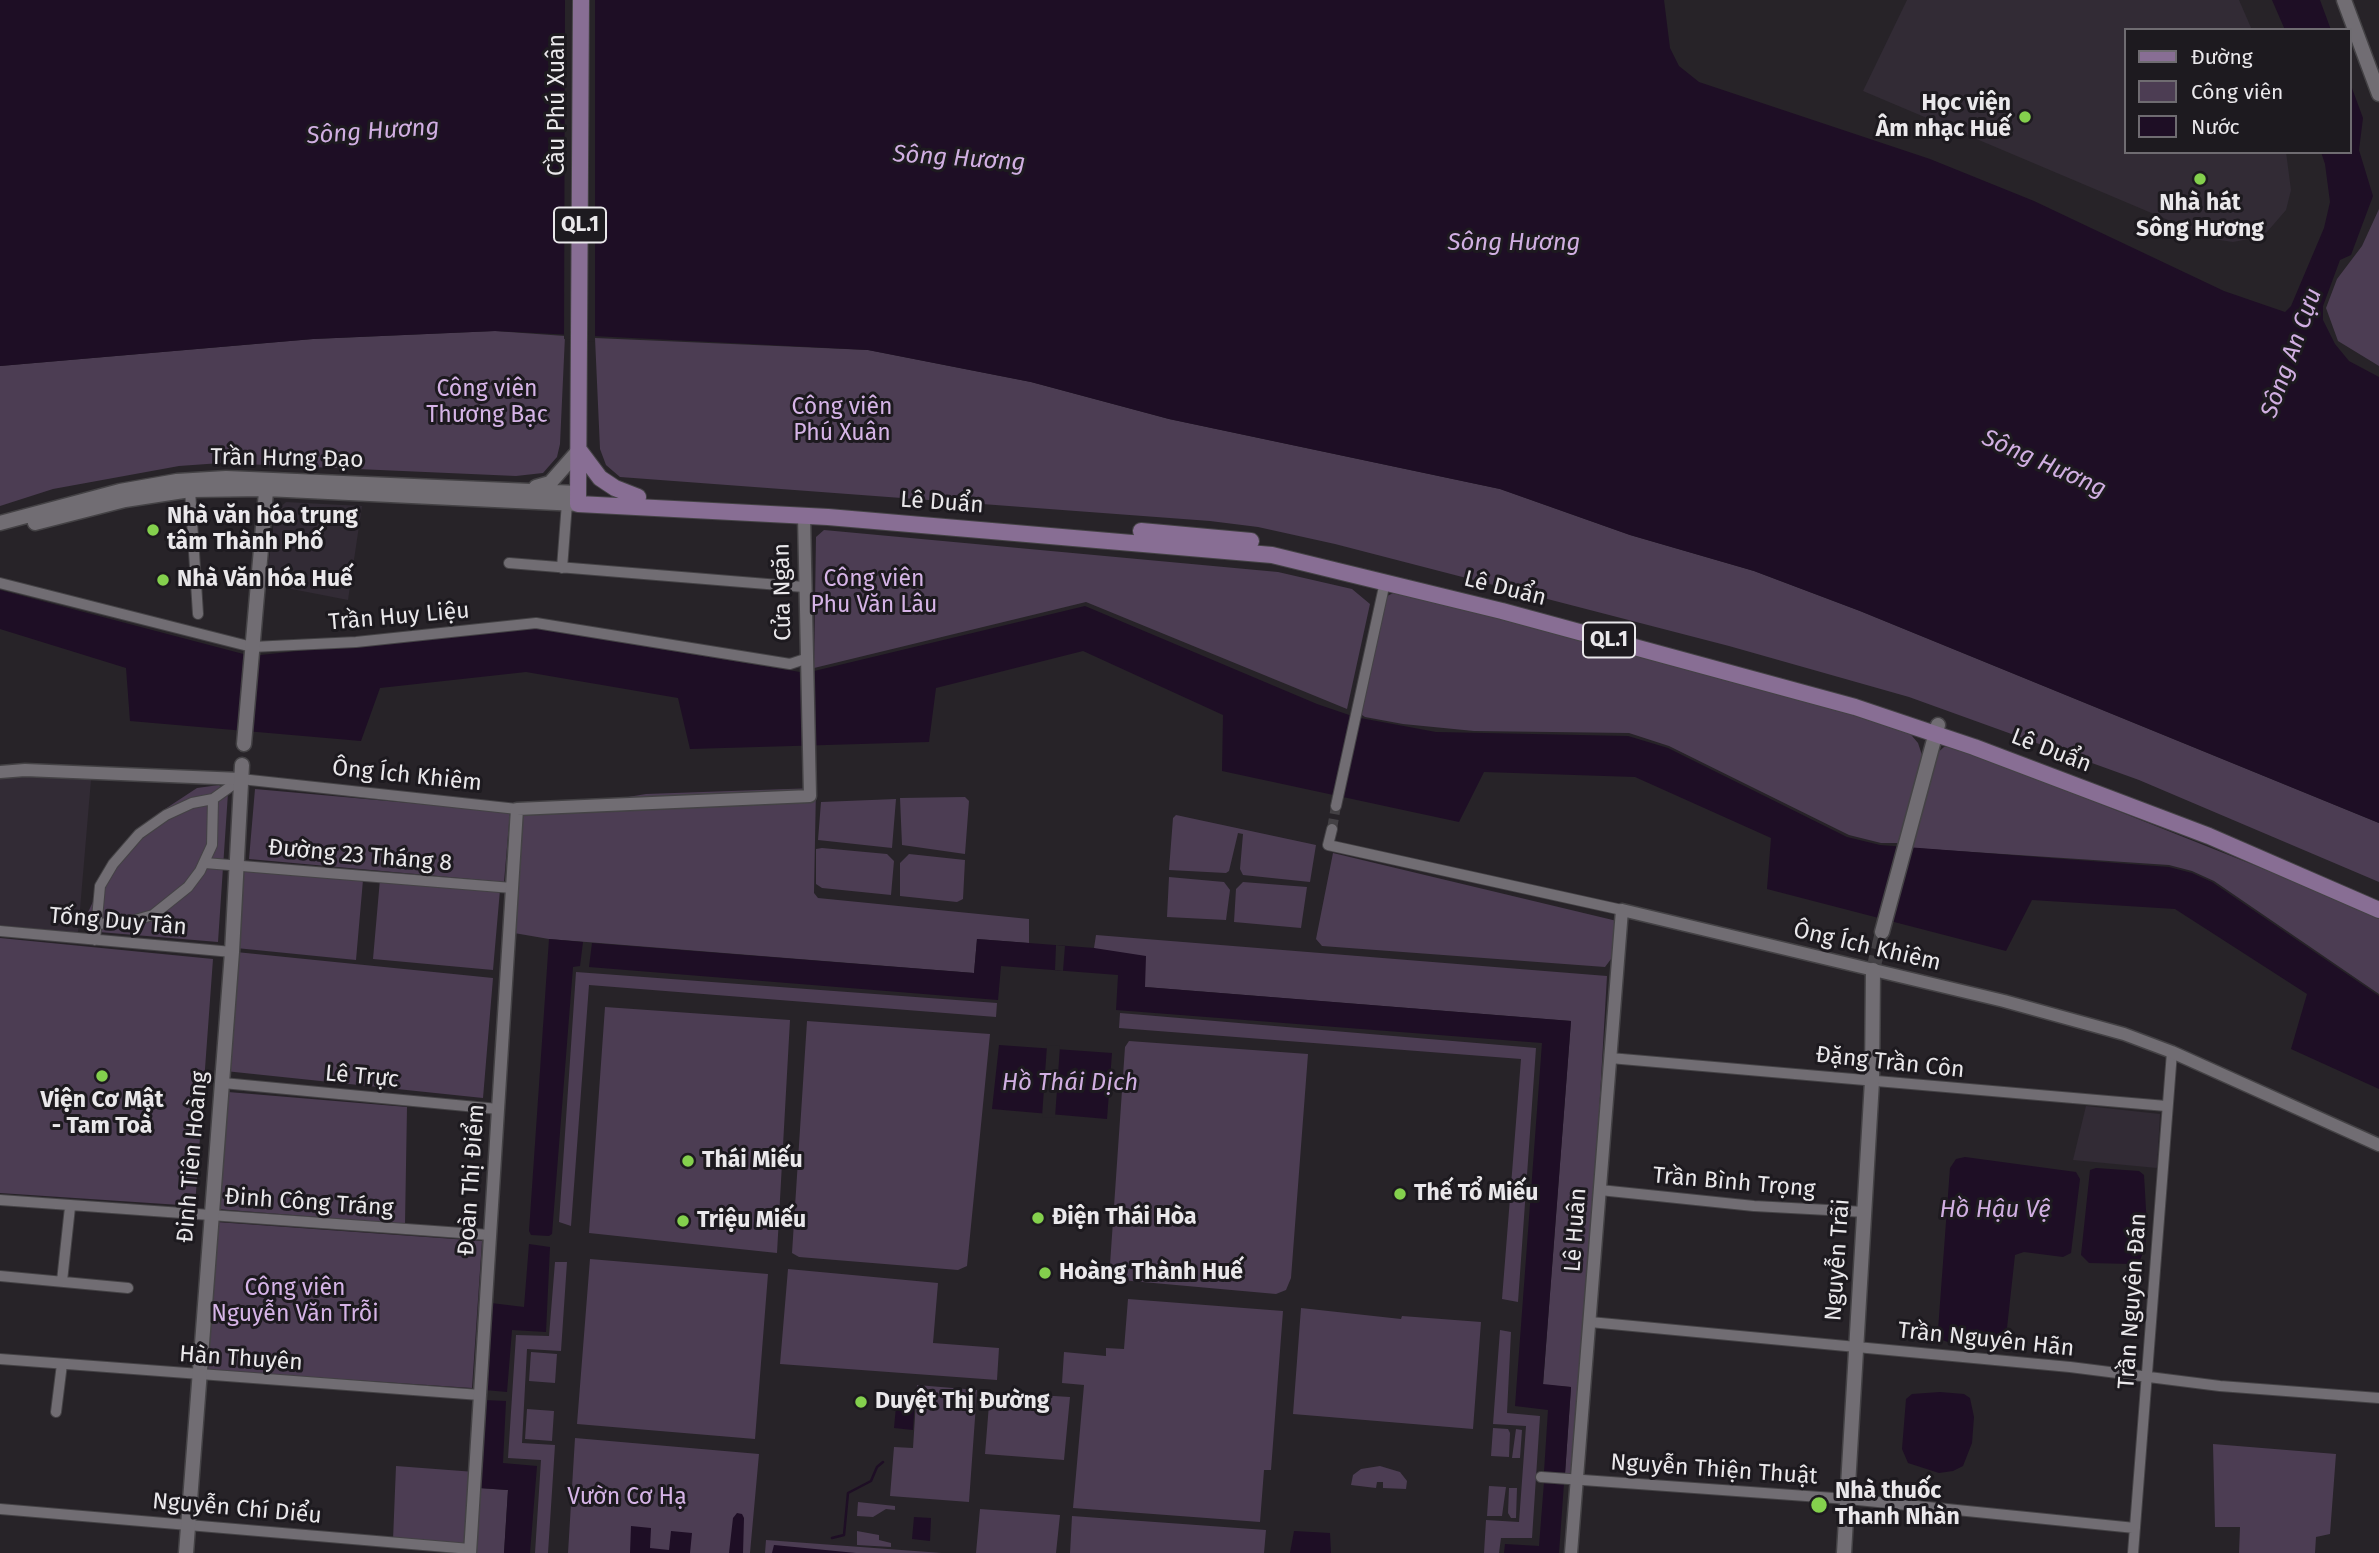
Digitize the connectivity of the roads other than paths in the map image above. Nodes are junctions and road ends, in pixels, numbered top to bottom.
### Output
1 (581, 0) edge
2 (2344, 0) edge
3 (2379, 93) edge
4 (579, 450) junction
5 (267, 484) junction
6 (190, 490) junction
7 (527, 490) junction
8 (638, 497) junction
9 (574, 500) junction
10 (804, 511) junction
11 (0, 523) edge
12 (0, 533) edge
13 (509, 563) dead end
14 (562, 568) junction
15 (1386, 577) junction
16 (0, 583) edge
17 (804, 587) junction
18 (198, 614) dead end
19 (251, 652) junction
20 (805, 664) junction
21 (1937, 730) junction
22 (244, 744) dead end
23 (0, 772) edge
24 (242, 772) junction
25 (810, 796) joint
26 (213, 799) junction
27 (1336, 806) tunnel mouth
28 (517, 809) junction
29 (1332, 828) tunnel mouth
30 (205, 863) junction
31 (238, 866) junction
32 (512, 888) junction
33 (2379, 899) edge
34 (1622, 910) junction
35 (2379, 910) edge
36 (96, 924) junction
37 (0, 931) edge
38 (1882, 932) tunnel mouth
39 (95, 940) junction
40 (232, 952) junction
41 (1873, 970) junction
42 (2172, 1052) junction
43 (1611, 1058) junction
44 (1872, 1081) junction
45 (223, 1083) junction
46 (2166, 1106) junction
47 (498, 1109) junction
48 (2379, 1144) edge
49 (1600, 1190) junction
50 (0, 1200) edge
51 (70, 1207) junction
52 (1865, 1212) junction
53 (210, 1215) junction
54 (490, 1235) junction
55 (0, 1276) edge
56 (62, 1281) junction
57 (128, 1289) dead end
58 (1590, 1322) junction
59 (1854, 1345) junction
60 (0, 1359) edge
61 (62, 1364) junction
62 (198, 1376) junction
63 (2147, 1379) junction
64 (480, 1395) junction
65 (2379, 1398) edge
66 (56, 1412) dead end
67 (1541, 1477) dead end
68 (1579, 1479) junction
69 (1848, 1499) junction
70 (0, 1509) edge
71 (188, 1524) junction
72 (2135, 1528) junction
73 (470, 1551) edge
74 (186, 1553) edge
75 (1571, 1553) edge
76 (1844, 1553) edge
77 (2133, 1553) edge

1 - 4 main road, Cầu Phú Xuân / QL.1
2 - 3 main road
4 - 7 main road
4 - 8 main road, QL.1
4 - 9 main road, Cầu Phú Xuân / QL.1
5 - 6 main road, Trần Hưng Đạo
5 - 7 main road, Trần Hưng Đạo
5 - 9 main road, Trần Hưng Đạo
5 - 11 main road, Trần Hưng Đạo
5 - 19 main road
6 - 12 main road, Trần Hưng Đạo
6 - 18 street
7 - 9 main road, Trần Hưng Đạo
8 - 9 main road, Lê Duẩn / QL.1
8 - 10 main road, Lê Duẩn / QL.1
9 - 10 main road, Lê Duẩn / QL.1
9 - 14 street
10 - 15 main road, Lê Duẩn / QL.1
10 - 17 street, Cửa Ngăn
13 - 14 street
14 - 17 street
15 - 21 main road, Lê Duẩn / QL.1
15 - 27 street
16 - 19 street, Trần Huy Liệu
17 - 20 street, Cửa Ngăn
19 - 20 street, Trần Huy Liệu
19 - 22 main road
20 - 25 street, Cửa Ngăn
21 - 33 main road, Lê Duẩn / QL.1
21 - 35 main road, Lê Duẩn / QL.1
21 - 38 main road
23 - 24 street, Ông Ích Khiêm
24 - 26 street
24 - 28 street, Ông Ích Khiêm
24 - 31 main road, Đinh Tiên Hoàng
25 - 28 street, Ông Ích Khiêm
26 - 30 street
26 - 36 street
28 - 32 street, Đoàn Thị Điểm
29 - 34 street, Ông Ích Khiêm
30 - 31 street, Đường 23 Tháng 8
30 - 36 street
31 - 32 street, Đường 23 Tháng 8
31 - 40 main road, Đinh Tiên Hoàng
32 - 47 street, Đoàn Thị Điểm
34 - 41 street, Ông Ích Khiêm
34 - 43 street, Lê Huân
36 - 39 street
37 - 39 street, Tống Duy Tân
39 - 40 street, Tống Duy Tân
40 - 45 main road, Đinh Tiên Hoàng
41 - 42 street, Ông Ích Khiêm
41 - 44 main road, Nguyễn Trãi
42 - 46 street, Trần Nguyên Đán
42 - 48 street, Ông Ích Khiêm
43 - 44 street, Đặng Trần Côn
43 - 49 street, Lê Huân
44 - 46 street, Đặng Trần Côn
44 - 52 main road, Nguyễn Trãi
45 - 47 street, Lê Trực
45 - 53 main road, Đinh Tiên Hoàng
46 - 63 street, Trần Nguyên Đán
47 - 54 street, Đoàn Thị Điểm
49 - 52 street, Trần Bình Trọng
49 - 58 street, Lê Huân
50 - 51 street, Đinh Công Tráng
51 - 53 street, Đinh Công Tráng
51 - 56 street
52 - 59 main road, Nguyễn Trãi
53 - 54 street, Đinh Công Tráng
53 - 62 main road, Đinh Tiên Hoàng
54 - 64 street, Đoàn Thị Điểm
55 - 56 street
56 - 57 street
58 - 59 street, Trần Nguyên Hãn
58 - 68 street, Lê Huân
59 - 63 street, Trần Nguyên Hãn
59 - 69 main road, Nguyễn Trãi
60 - 61 street, Hàn Thuyên
61 - 62 street, Hàn Thuyên
61 - 66 street
62 - 64 street, Hàn Thuyên
62 - 71 main road, Đinh Tiên Hoàng
63 - 65 street, Trần Nguyên Hãn
63 - 72 street, Trần Nguyên Đán
64 - 73 street, Đoàn Thị Điểm
67 - 68 street, Nguyễn Thiện Thuật
68 - 69 street, Nguyễn Thiện Thuật
68 - 75 street, Lê Huân
69 - 72 street, Nguyễn Thiện Thuật
69 - 76 main road, Nguyễn Trãi
70 - 71 street, Nguyễn Chí Diểu
71 - 73 street, Nguyễn Chí Diểu
71 - 74 main road, Đinh Tiên Hoàng
72 - 77 street, Trần Nguyên Đán

